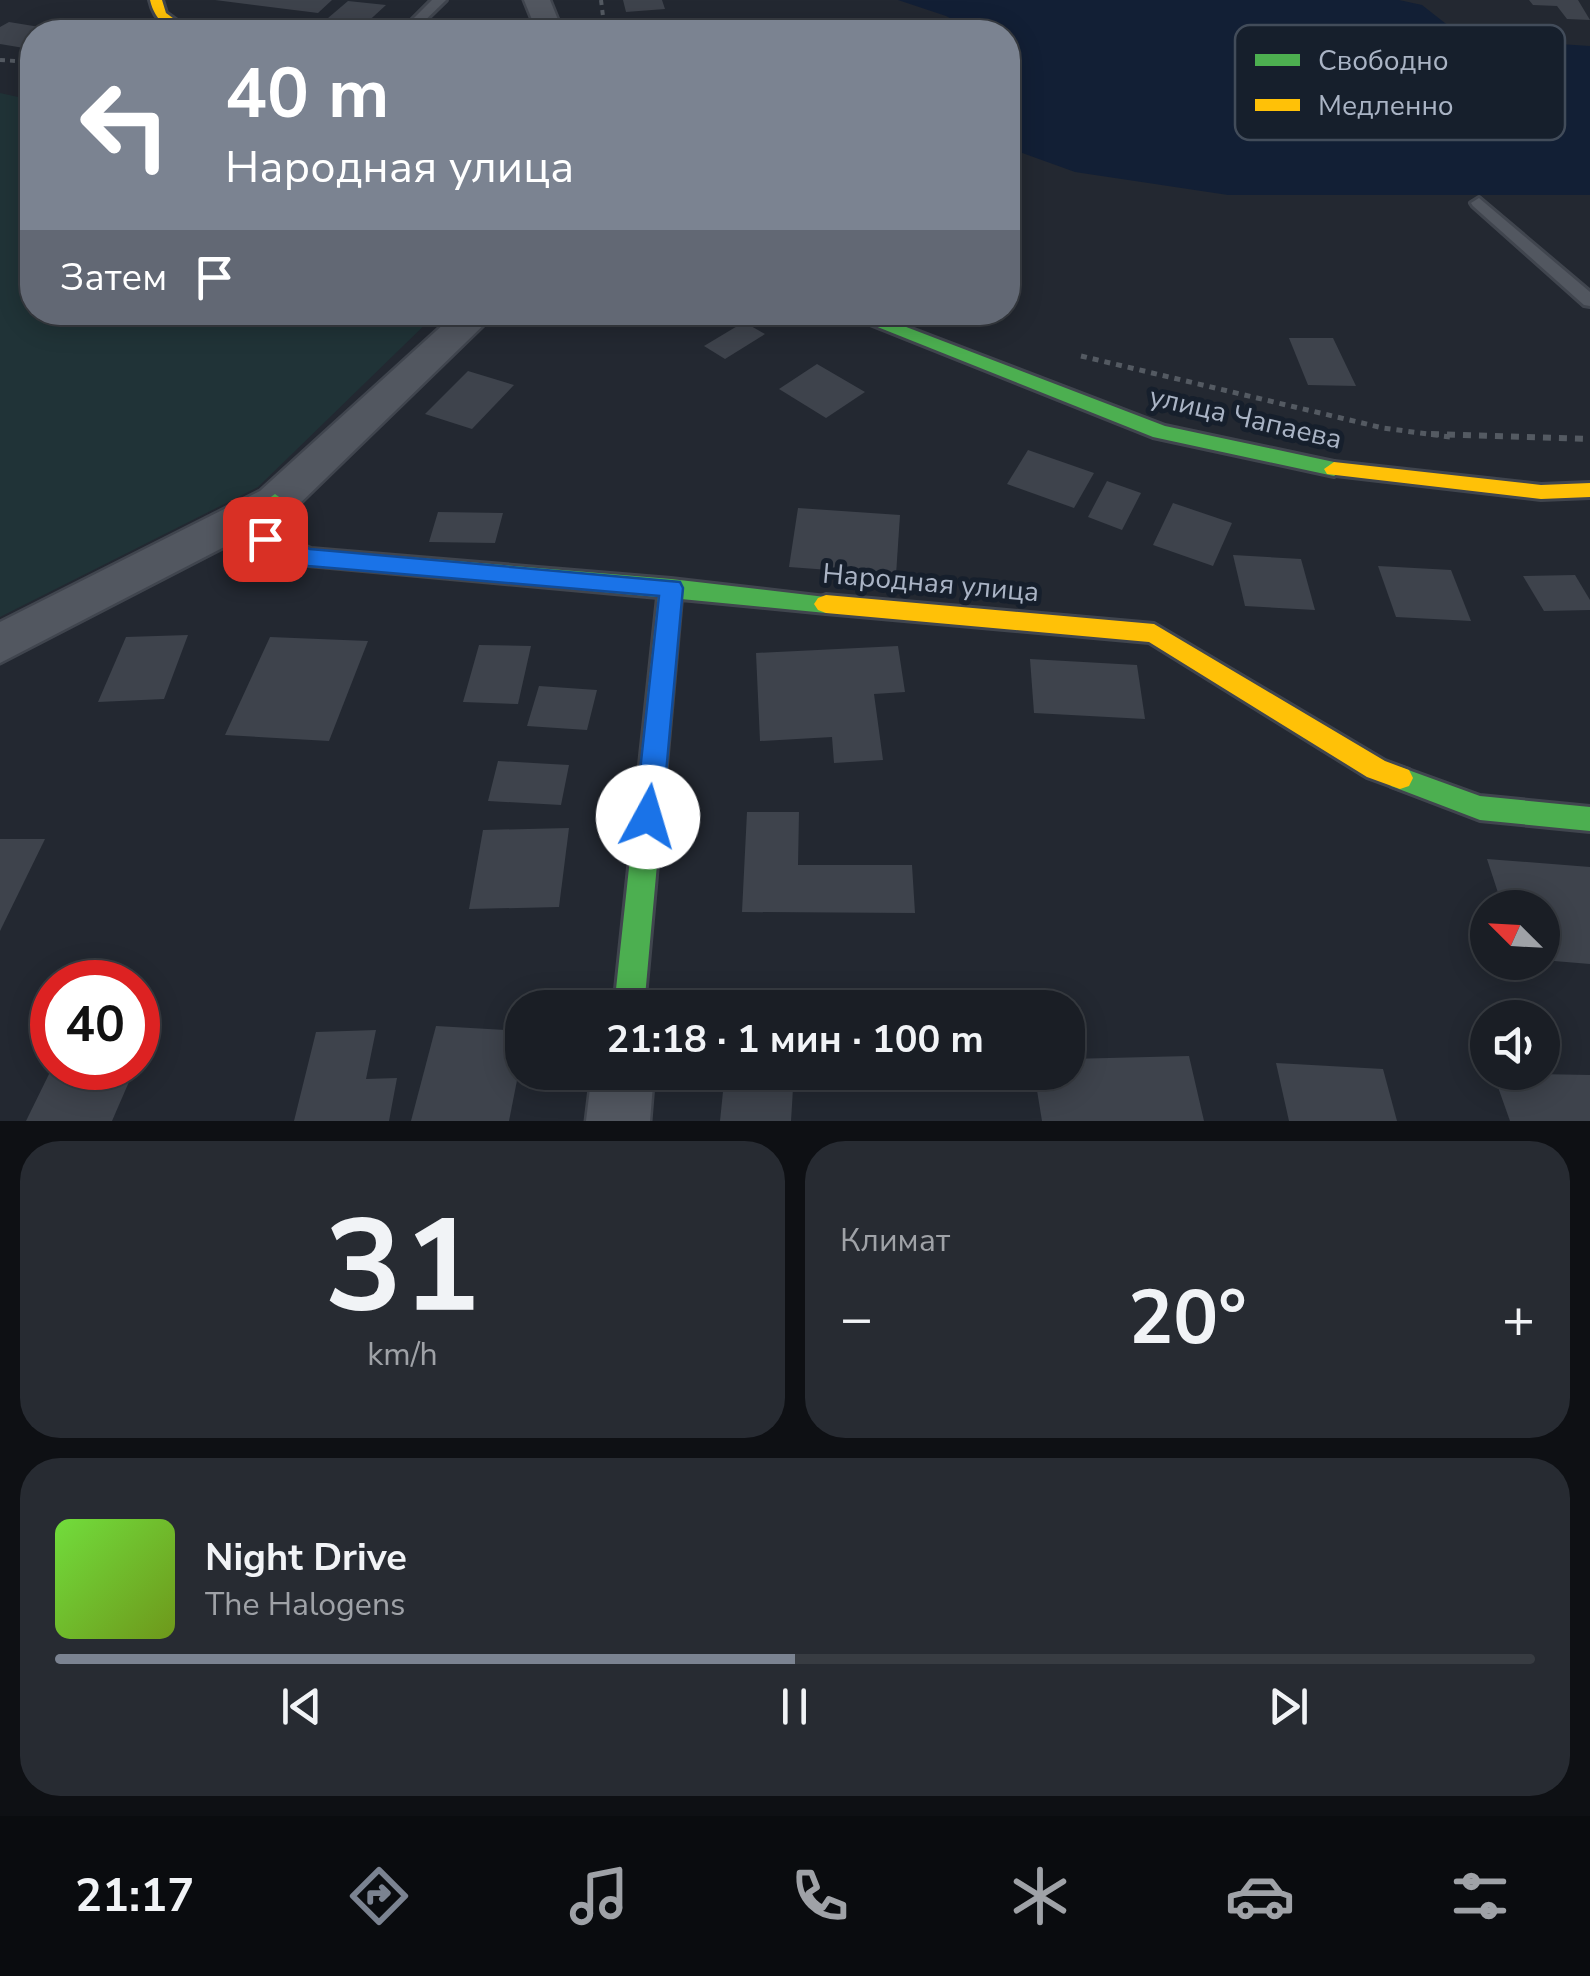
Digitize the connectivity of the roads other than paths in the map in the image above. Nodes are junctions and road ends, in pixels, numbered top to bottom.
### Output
1 (440, 0) edge
2 (419, 20) edge
3 (1479, 203) dead end
4 (1590, 301) edge
5 (464, 325) edge
6 (883, 325) edge
7 (1590, 490) edge
8 (276, 502) junction
9 (672, 588) junction
10 (0, 644) edge
11 (1590, 819) edge
12 (631, 990) edge
13 (621, 1090) edge
14 (618, 1121) edge

1 - 2 lane
3 - 4 lane
5 - 8 street
6 - 7 street, улица Чапаева
8 - 9 street, Народная улица
8 - 10 street
9 - 11 street, Народная улица
9 - 12 street
13 - 14 street

